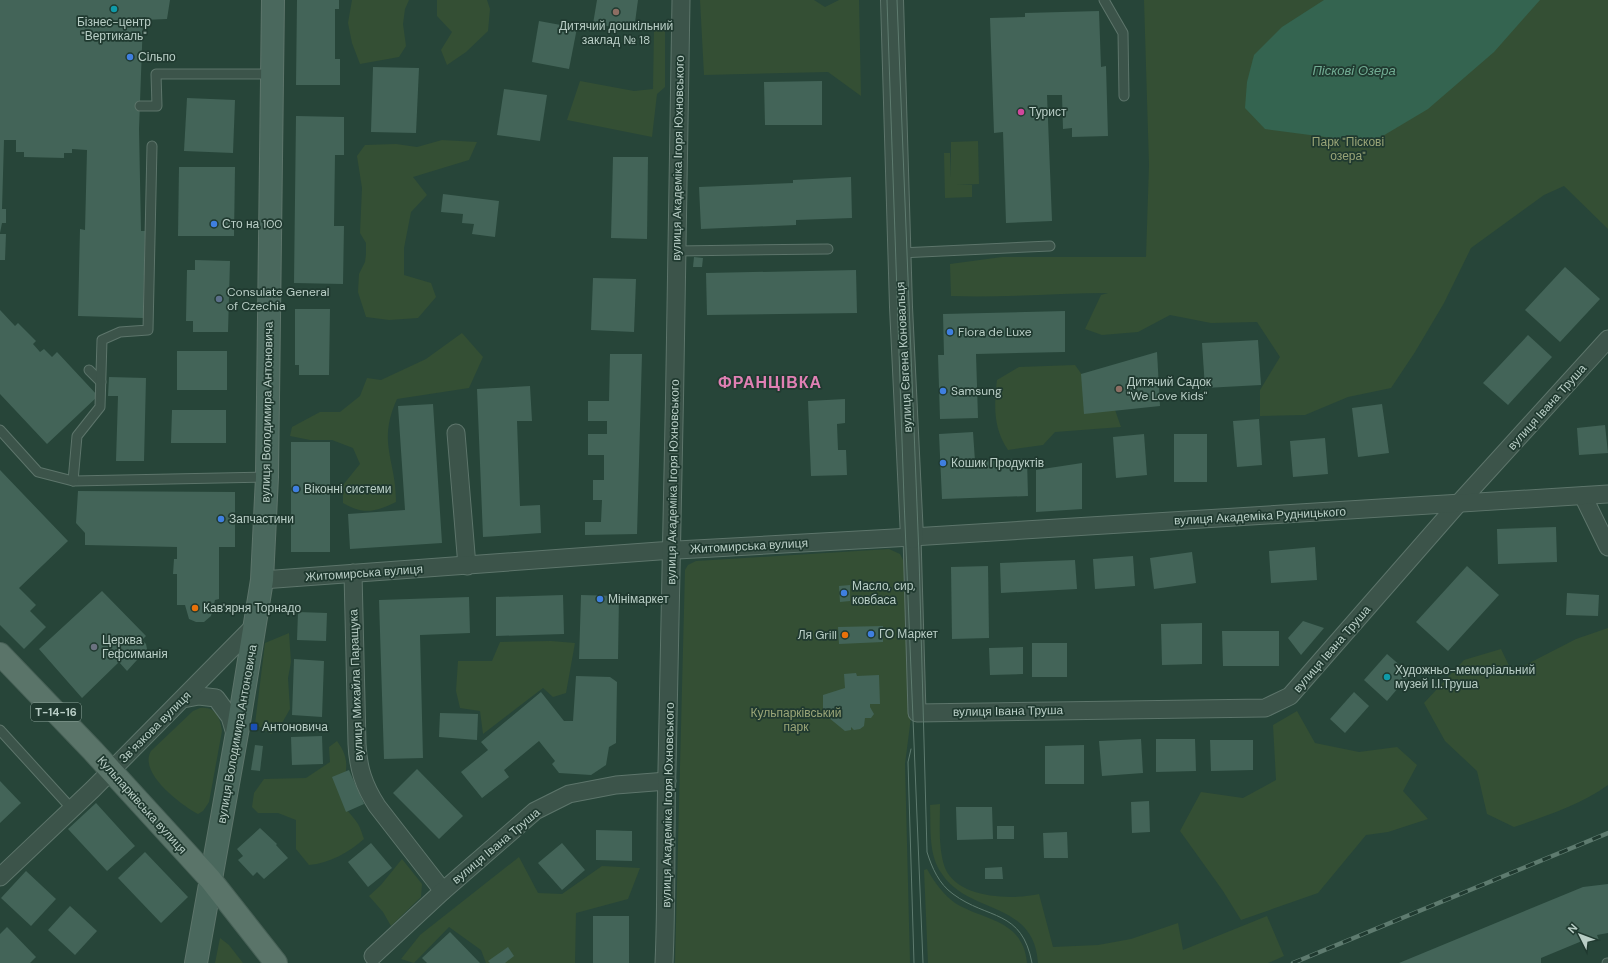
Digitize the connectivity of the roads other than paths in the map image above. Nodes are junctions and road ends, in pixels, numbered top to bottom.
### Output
1 (273, 0) edge
2 (681, 0) edge
3 (892, 0) edge
4 (1104, 0) edge
5 (272, 74) junction
6 (1124, 96) dead end
7 (140, 106) dead end
8 (152, 146) dead end
9 (1050, 246) dead end
10 (828, 249) dead end
11 (676, 251) junction
12 (900, 253) junction
13 (1608, 339) edge
14 (89, 370) dead end
15 (101, 382) junction
16 (0, 430) edge
17 (456, 433) dead end
18 (266, 477) junction
19 (73, 481) junction
20 (1608, 494) edge
21 (1582, 496) junction
22 (1458, 504) junction
23 (912, 537) junction
24 (1608, 547) edge
25 (673, 551) junction
26 (467, 566) junction
27 (353, 572) junction
28 (262, 580) junction
29 (256, 624) junction
30 (0, 654) edge
31 (183, 699) junction
32 (918, 713) joint
33 (0, 730) edge
34 (237, 737) junction
35 (110, 771) junction
36 (667, 781) junction
37 (72, 809) junction
38 (0, 877) edge
39 (210, 879) junction
40 (443, 891) junction
41 (373, 956) dead end
42 (196, 963) edge
43 (276, 963) edge
44 (664, 963) edge

1 - 5 main road, вулиця Володимира Антоновича
2 - 11 street, вулиця Академіка Ігоря Юхновського
3 - 12 street, вулиця Євгена Коновальця
4 - 6 lane
5 - 7 lane
5 - 18 main road, вулиця Володимира Антоновича
8 - 15 lane
9 - 12 lane
10 - 11 lane
11 - 25 street, вулиця Академіка Ігоря Юхновського
12 - 23 street, вулиця Євгена Коновальця
13 - 22 street, вулиця Івана Труша
14 - 15 lane
15 - 19 lane
16 - 19 lane
17 - 26 street
18 - 19 lane
18 - 28 main road, вулиця Володимира Антоновича
20 - 21 street, вулиця Академіка Рудницького
21 - 22 street, вулиця Академіка Рудницького
21 - 24 street
22 - 23 street, вулиця Академіка Рудницького
22 - 32 street, вулиця Івана Труша
23 - 25 street, Житомирська вулиця
23 - 32 street, вулиця Євгена Коновальця
25 - 26 street, Житомирська вулиця
25 - 36 street, вулиця Академіка Ігоря Юхновського
26 - 27 street, Житомирська вулиця
27 - 28 street, Житомирська вулиця
27 - 40 street, вулиця Михайла Паращука
28 - 29 main road, вулиця Володимира Антоновича
29 - 31 street, Звʼязкова вулиця
29 - 34 main road, вулиця Володимира Антоновича
30 - 35 main road, Кульпарківська вулиця / Т-14-16
31 - 34 street
31 - 35 street, Звʼязкова вулиця
33 - 37 lane
34 - 39 main road, вулиця Володимира Антоновича
35 - 37 street, Звʼязкова вулиця
35 - 39 main road, Кульпарківська вулиця / Т-14-16
36 - 40 street, вулиця Івана Труша
36 - 44 street, вулиця Академіка Ігоря Юхновського
37 - 38 street, Звʼязкова вулиця
39 - 42 main road, вулиця Володимира Антоновича
39 - 43 main road, Кульпарківська вулиця / Т-14-16
40 - 41 street, вулиця Івана Труша

